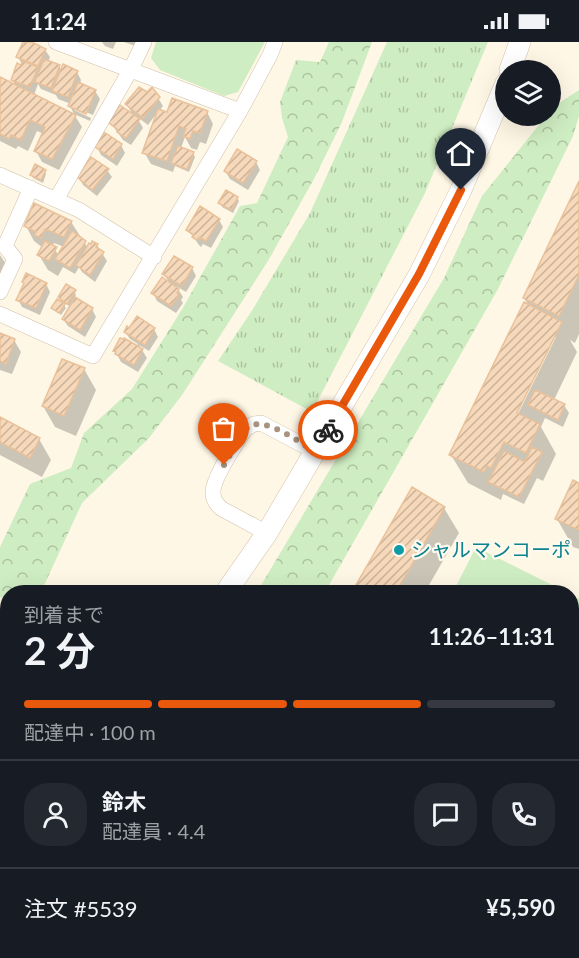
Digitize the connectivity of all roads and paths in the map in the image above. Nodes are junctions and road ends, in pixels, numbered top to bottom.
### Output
1 (56, 42) edge
2 (144, 42) edge
3 (275, 42) edge
4 (520, 42) edge
5 (514, 60) edge
6 (131, 69) junction
7 (495, 109) edge
8 (240, 111) junction
9 (0, 175) edge
10 (31, 188) junction
11 (57, 198) junction
12 (3, 245) edge
13 (154, 257) junction
14 (0, 292) edge
15 (0, 314) edge
16 (316, 452) junction
17 (267, 534) junction
18 (230, 585) edge

1 - 6 street
2 - 6 street
3 - 8 street
4 - 5 main road
6 - 8 street
6 - 11 street
7 - 16 main road
8 - 13 street
9 - 10 street
10 - 11 street
10 - 12 street
11 - 13 street
12 - 14 street
13 - 15 street
16 - 17 main road
16 - 17 street
17 - 18 main road

